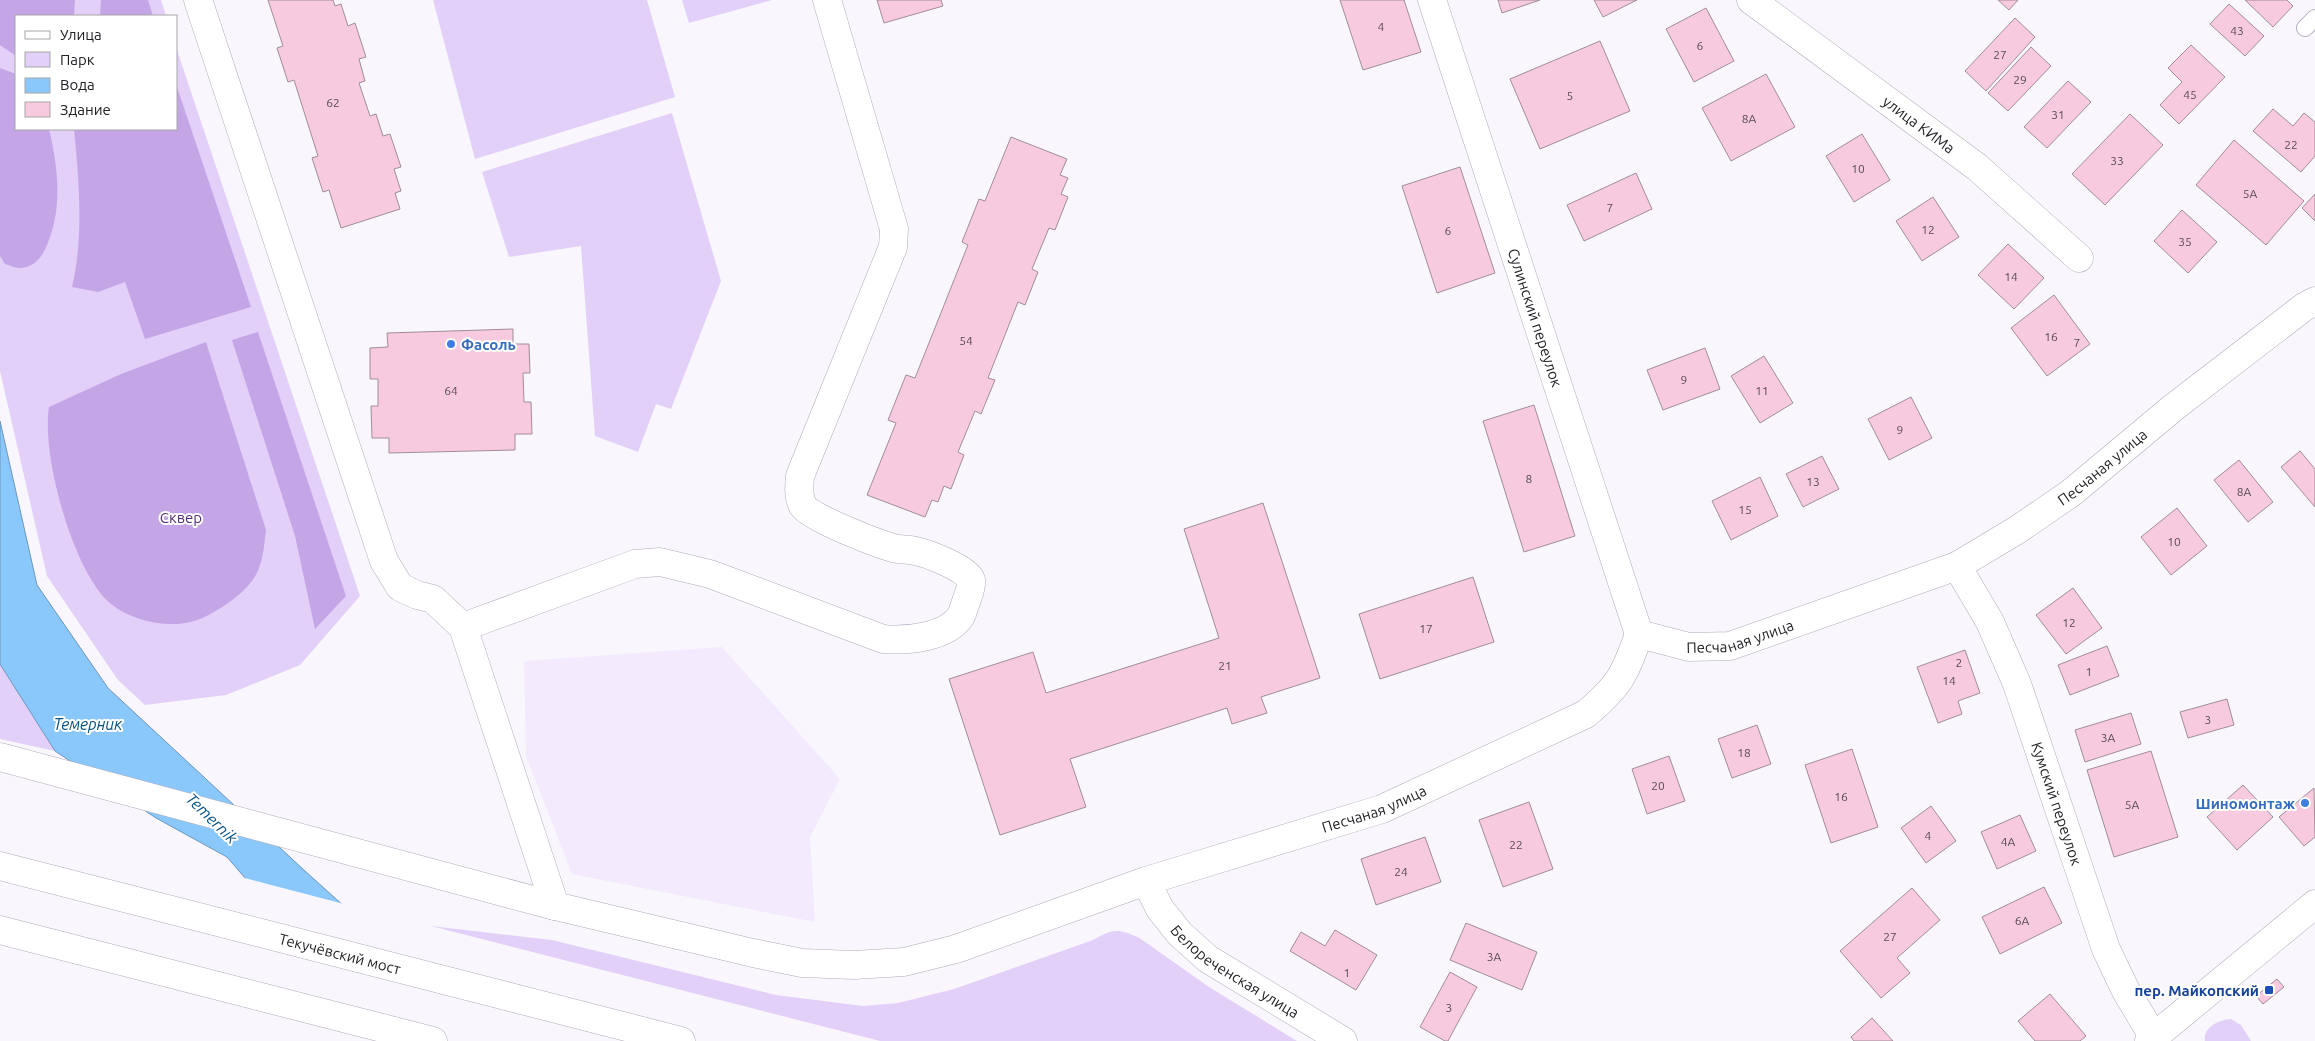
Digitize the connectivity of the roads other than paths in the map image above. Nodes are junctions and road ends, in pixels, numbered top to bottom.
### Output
1 (198, 0) edge
2 (827, 0) edge
3 (1432, 0) edge
4 (1751, 0) edge
5 (2079, 258) dead end
6 (2315, 302) edge
7 (1957, 566) junction
8 (464, 627) junction
9 (1639, 634) junction
10 (0, 758) edge
11 (0, 866) edge
12 (1146, 881) junction
13 (2315, 904) edge
14 (555, 906) junction
15 (0, 930) edge
16 (2153, 1040) edge
17 (433, 1041) edge
18 (681, 1041) edge
19 (1343, 1041) edge

1 - 8 street
2 - 8 street
3 - 9 street, Сулинский переулок
4 - 5 street, улица КИМа
6 - 7 street, Песчаная улица
7 - 9 street, Песчаная улица
7 - 16 street, Кумский переулок
8 - 14 street
9 - 12 street, Песчаная улица
10 - 14 street, Песчаная улица
11 - 18 street, Текучёвский мост
12 - 14 street, Песчаная улица
12 - 19 street, Белореченская улица
13 - 16 street
15 - 17 street

